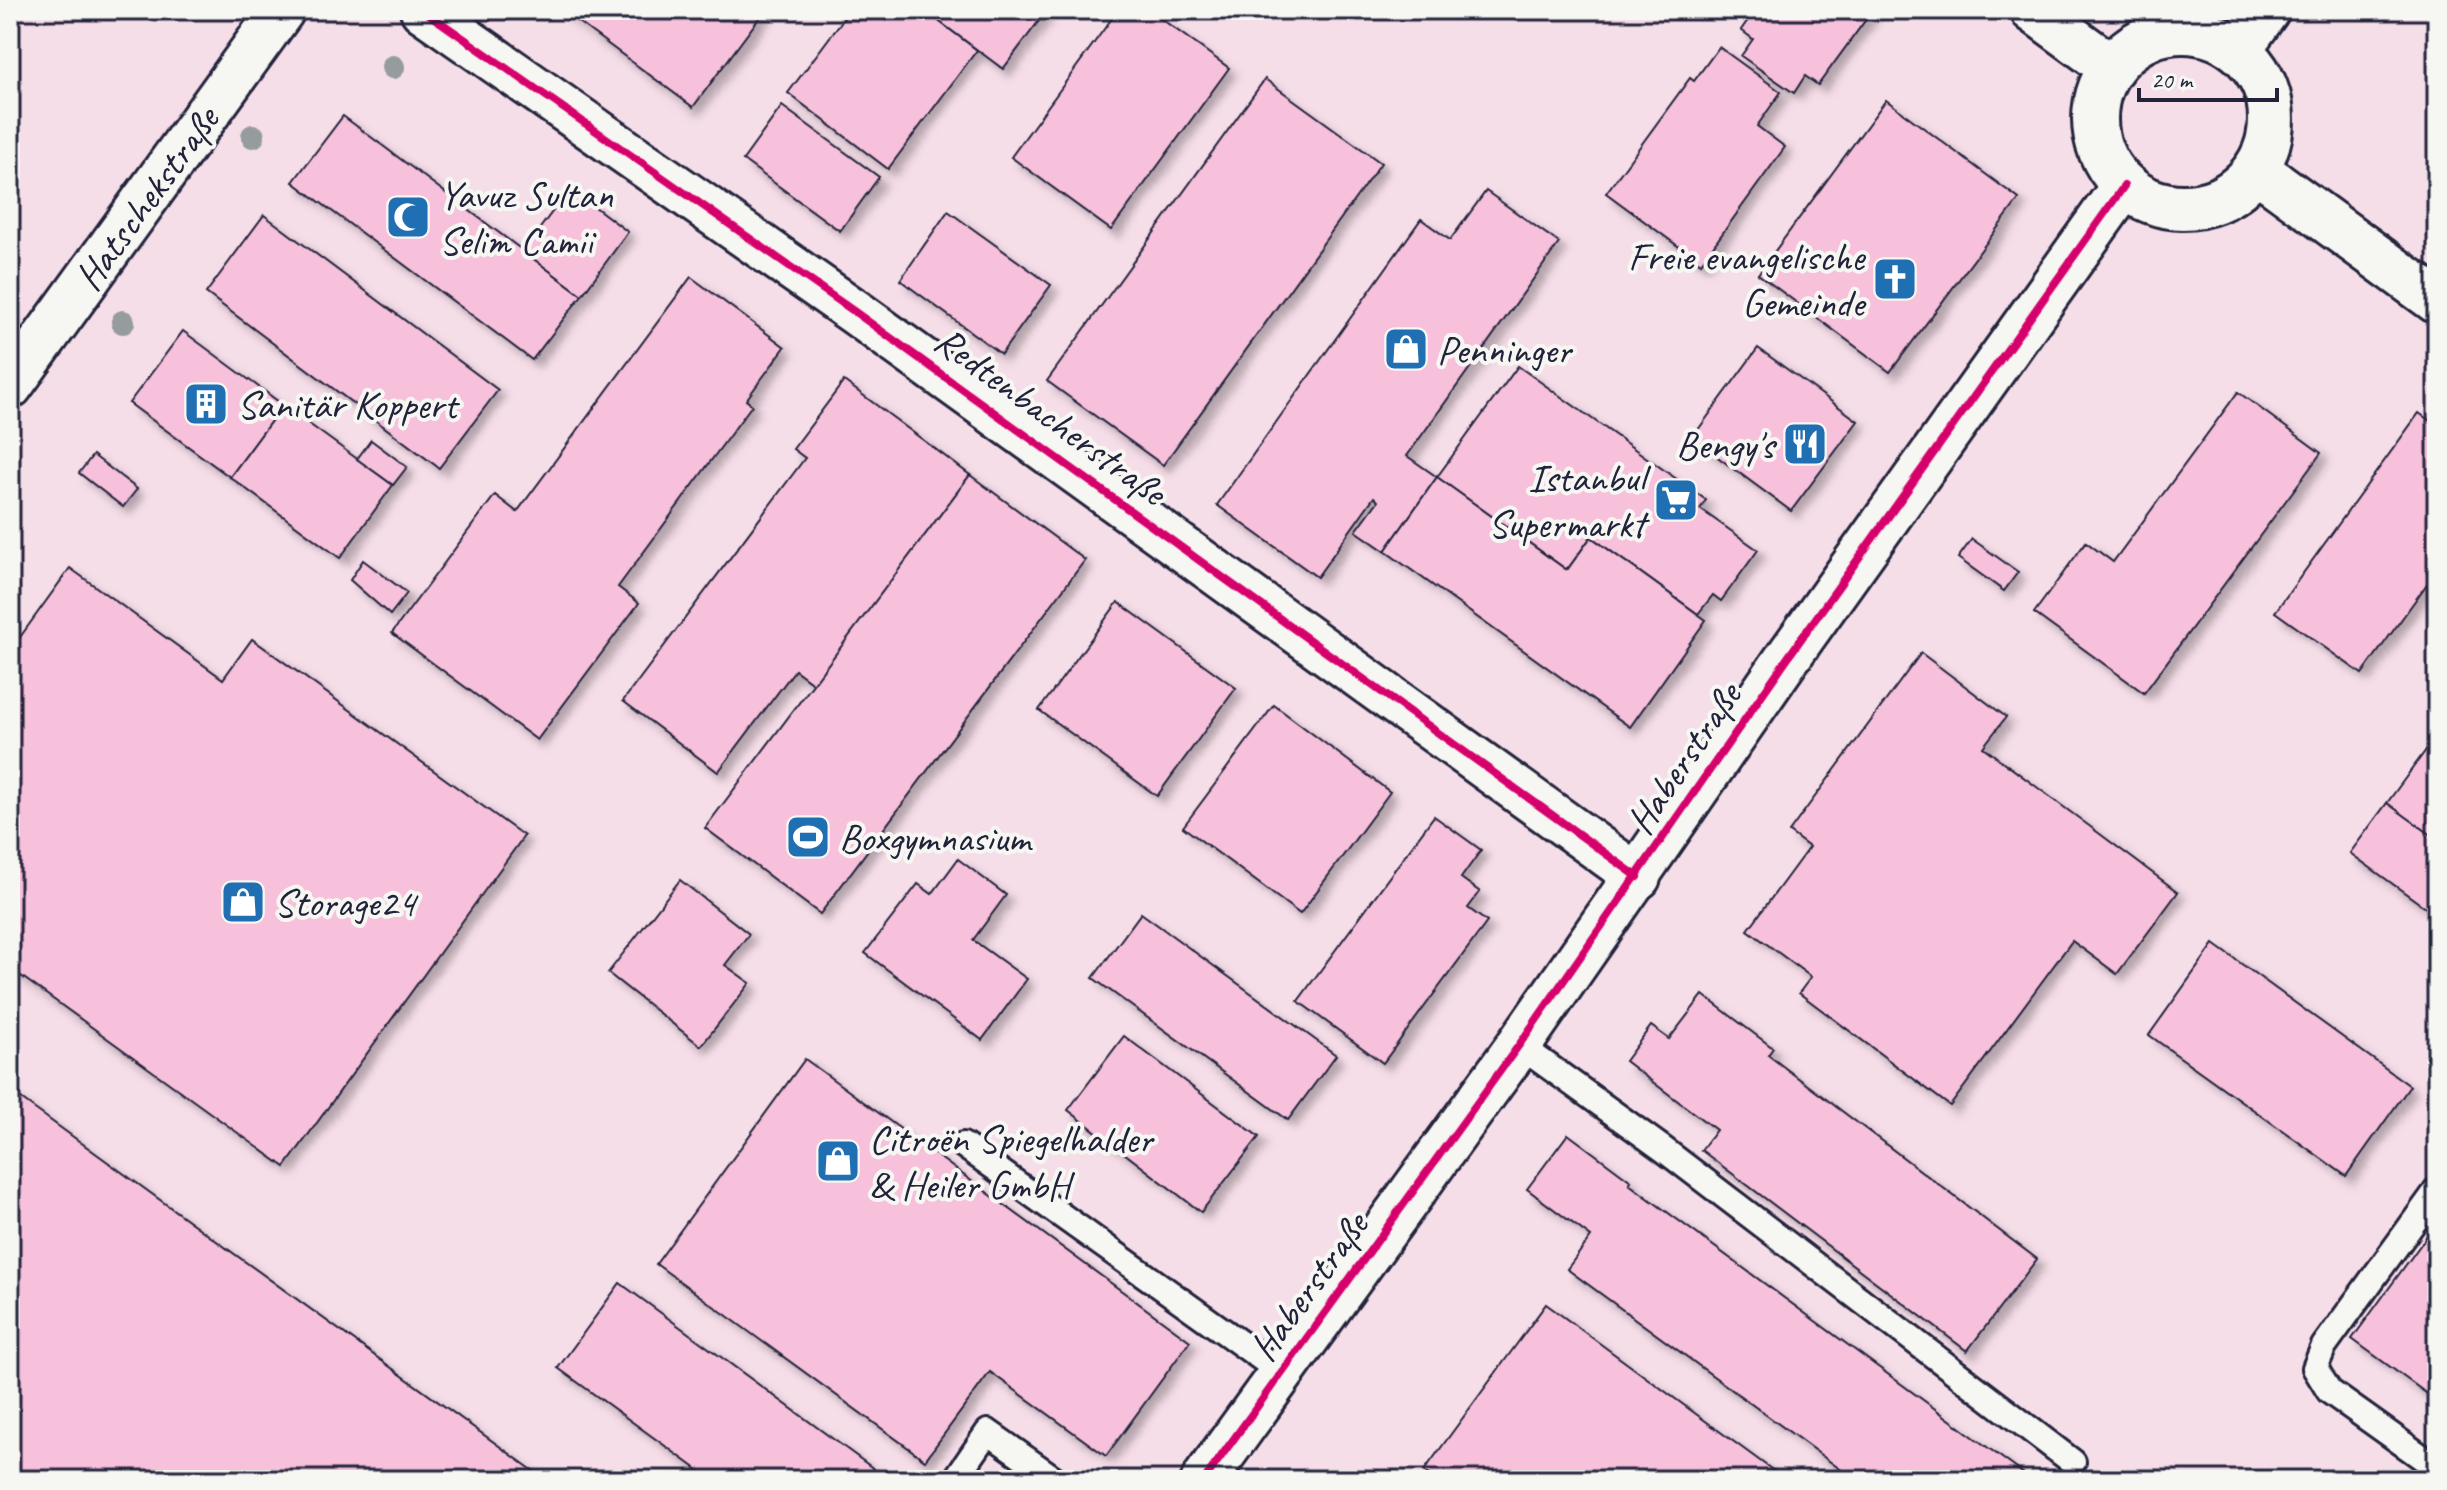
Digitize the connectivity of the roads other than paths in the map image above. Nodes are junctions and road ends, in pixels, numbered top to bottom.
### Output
1 (282, 10) edge
2 (423, 10) edge
3 (2033, 10) edge
4 (2267, 10) edge
5 (2239, 49) junction
6 (2111, 67) junction
7 (2256, 169) junction
8 (2124, 186) junction
9 (2437, 301) edge
10 (10, 386) edge
11 (1638, 877) junction
12 (1519, 1045) junction
13 (963, 1145) dead end
14 (2437, 1190) edge
15 (1282, 1373) junction
16 (2073, 1462) dead end
17 (2437, 1468) edge
18 (955, 1480) edge
19 (1056, 1480) edge
20 (1204, 1480) edge

1 - 10 street, Hatschekstraße
2 - 11 street, Redtenbacherstraße
3 - 6 street
4 - 5 street
5 - 6 street
5 - 7 street
6 - 8 street
7 - 8 street
7 - 9 street
8 - 11 street, Haberstraße
11 - 12 street, Haberstraße
12 - 15 street, Haberstraße
12 - 16 lane
13 - 15 lane
14 - 17 lane
15 - 20 street, Haberstraße
18 - 19 lane

